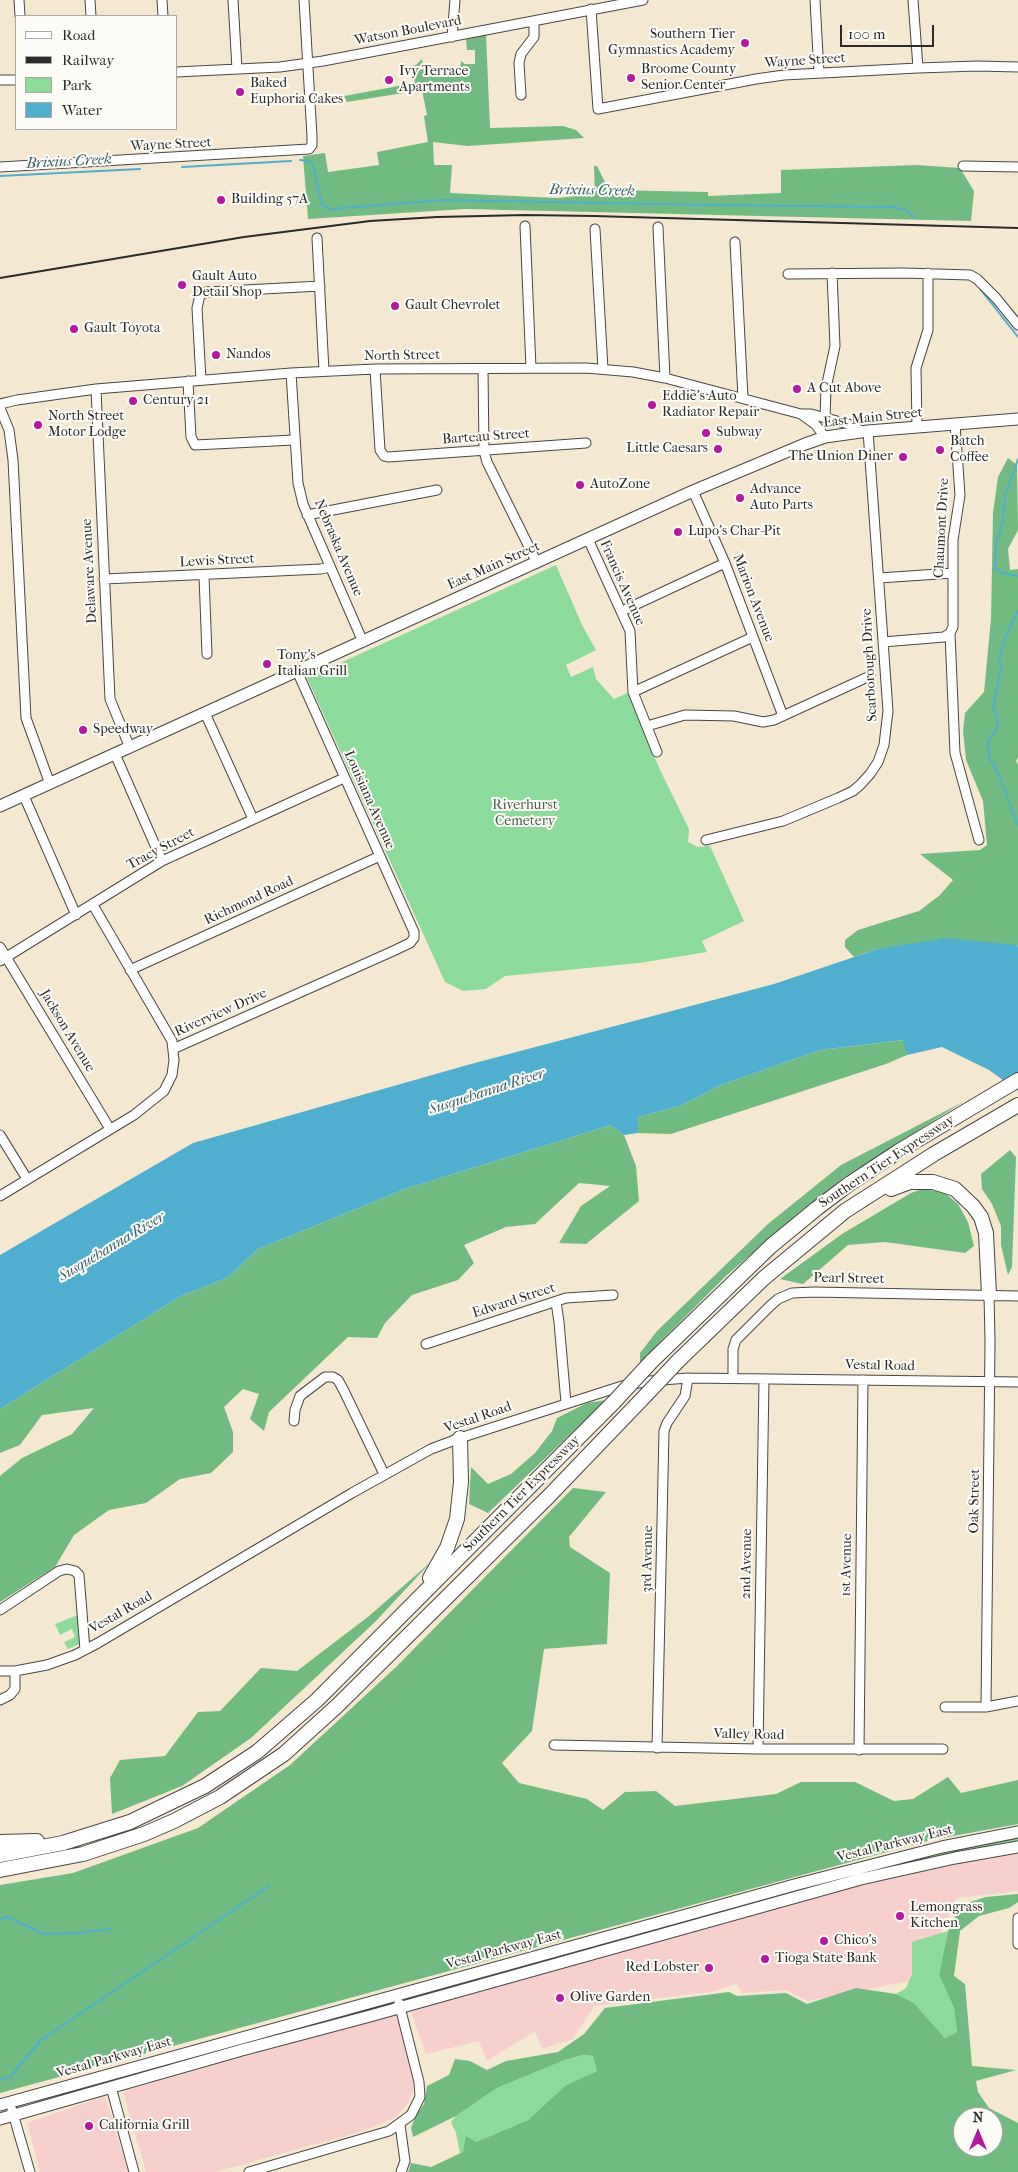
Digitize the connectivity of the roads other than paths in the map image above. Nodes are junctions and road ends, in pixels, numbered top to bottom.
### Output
1 (19, 0) edge
2 (90, 0) edge
3 (162, 0) edge
4 (233, 0) edge
5 (304, 0) edge
6 (455, 0) edge
7 (643, 0) edge
8 (815, 0) edge
9 (914, 0) edge
10 (592, 10) junction
11 (20, 15) edge
12 (91, 15) edge
13 (163, 15) edge
14 (534, 21) junction
15 (452, 37) junction
16 (308, 64) junction
17 (918, 68) junction
18 (1018, 68) edge
19 (237, 69) junction
20 (178, 72) edge
21 (819, 73) junction
22 (0, 80) edge
23 (15, 80) edge
24 (521, 95) dead end
25 (963, 166) dead end
26 (0, 167) edge
27 (1018, 167) edge
28 (525, 226) dead end
29 (658, 227) dead end
30 (595, 229) dead end
31 (317, 238) dead end
32 (735, 242) dead end
33 (832, 273) junction
34 (928, 273) junction
35 (788, 274) dead end
36 (320, 286) junction
37 (1018, 325) edge
38 (531, 368) junction
39 (483, 369) junction
40 (603, 369) junction
41 (375, 370) junction
42 (324, 371) junction
43 (290, 373) junction
44 (664, 378) junction
45 (201, 380) junction
46 (188, 381) junction
47 (96, 389) junction
48 (742, 398) junction
49 (0, 406) edge
50 (801, 414) junction
51 (825, 418) junction
52 (1018, 419) edge
53 (955, 424) junction
54 (917, 427) junction
55 (865, 431) junction
56 (826, 437) junction
57 (294, 440) junction
58 (586, 443) dead end
59 (484, 451) junction
60 (437, 490) dead end
61 (693, 491) junction
62 (307, 515) junction
63 (588, 539) junction
64 (537, 563) junction
65 (725, 564) junction
66 (330, 567) junction
67 (953, 573) junction
68 (204, 576) junction
69 (879, 578) junction
70 (104, 580) junction
71 (622, 611) junction
72 (950, 633) junction
73 (753, 637) junction
74 (363, 642) junction
75 (884, 642) junction
76 (207, 654) dead end
77 (297, 671) junction
78 (870, 676) dead end
79 (633, 692) junction
80 (205, 713) junction
81 (783, 716) junction
82 (647, 726) junction
83 (130, 748) junction
84 (657, 752) dead end
85 (115, 754) junction
86 (344, 778) junction
87 (50, 784) junction
88 (24, 796) junction
89 (0, 806) edge
90 (253, 819) junction
91 (706, 840) dead end
92 (980, 840) dead end
93 (380, 856) junction
94 (162, 861) junction
95 (93, 905) junction
96 (76, 915) junction
97 (414, 939) joint
98 (0, 947) edge
99 (3, 959) edge
100 (130, 970) junction
101 (174, 1049) junction
102 (1018, 1080) edge
103 (1018, 1105) edge
104 (110, 1129) junction
105 (0, 1135) edge
106 (27, 1179) junction
107 (0, 1196) edge
108 (845, 1211) junction
109 (614, 1295) dead end
110 (989, 1295) junction
111 (1018, 1296) edge
112 (556, 1302) junction
113 (426, 1344) dead end
114 (688, 1378) junction
115 (733, 1378) junction
116 (764, 1379) junction
117 (863, 1380) junction
118 (990, 1381) junction
119 (1018, 1382) edge
120 (566, 1403) junction
121 (294, 1421) dead end
122 (460, 1438) junction
123 (384, 1474) junction
124 (0, 1610) edge
125 (405, 1611) junction
126 (85, 1650) junction
127 (0, 1671) edge
128 (15, 1671) junction
129 (0, 1700) edge
130 (1018, 1701) edge
131 (944, 1707) dead end
132 (986, 1707) junction
133 (554, 1745) dead end
134 (657, 1748) junction
135 (758, 1749) junction
136 (943, 1749) dead end
137 (859, 1750) junction
138 (1018, 1832) edge
139 (97, 1833) junction
140 (0, 1842) edge
141 (1018, 1847) edge
142 (0, 1855) edge
143 (16, 1868) junction
144 (0, 1870) edge
145 (0, 1874) edge
146 (1018, 1918) edge
147 (1018, 1944) edge
148 (396, 1995) junction
149 (400, 2008) junction
150 (111, 2087) junction
151 (5, 2104) edge
152 (13, 2115) junction
153 (0, 2119) edge
154 (400, 2125) junction
155 (30, 2172) edge
156 (134, 2172) edge
157 (249, 2172) edge
158 (401, 2172) edge

1 - 11 street
2 - 12 street
3 - 13 street
4 - 19 street
5 - 16 street
6 - 15 street
7 - 10 street, Watson Boulevard
8 - 21 street
9 - 17 street
10 - 14 street, Watson Boulevard
10 - 21 street, Wayne Street
14 - 15 street, Watson Boulevard
14 - 24 street
15 - 16 street, Watson Boulevard
16 - 19 street, Watson Boulevard
16 - 26 street, Wayne Street
17 - 18 street, Wayne Street
17 - 21 street, Wayne Street
19 - 20 street, Watson Boulevard
22 - 23 street
25 - 27 street
28 - 38 street
29 - 44 street
30 - 40 street
31 - 36 street
32 - 48 street
33 - 34 street
33 - 35 street
33 - 51 street
34 - 37 street
34 - 54 street
36 - 42 street
36 - 45 street
38 - 39 street, North Street
38 - 40 street, North Street
39 - 41 street, North Street
39 - 59 street
40 - 44 street, North Street
41 - 42 street, North Street
41 - 59 street, Barteau Street
42 - 43 street, North Street
43 - 45 street, North Street
43 - 57 street, Nebraska Avenue
44 - 48 street, North Street
45 - 46 street, North Street
46 - 47 street, North Street
46 - 57 street
47 - 49 street, North Street
47 - 70 street, Delaware Avenue
48 - 50 street, North Street
49 - 87 street
50 - 51 street, North Street
50 - 56 street, North Street
51 - 55 street, North Street
52 - 53 main road, East Main Street
53 - 54 main road, East Main Street
53 - 67 street, Chaumont Drive
54 - 55 main road, East Main Street
55 - 56 main road, East Main Street
55 - 69 street, Scarborough Drive
56 - 61 main road, East Main Street
57 - 62 street, Nebraska Avenue
58 - 59 street, Barteau Street
59 - 64 street
60 - 62 street
61 - 63 main road, East Main Street
61 - 65 street, Marion Avenue
62 - 66 street, Nebraska Avenue
63 - 64 main road, East Main Street
63 - 71 street, Francis Avenue
64 - 74 main road, East Main Street
65 - 71 street
65 - 73 street, Marion Avenue
66 - 68 street, Lewis Street
66 - 74 street, Nebraska Avenue
67 - 69 street
67 - 72 street, Chaumont Drive
68 - 70 street, Lewis Street
68 - 76 street
69 - 75 street, Scarborough Drive
70 - 83 street, Delaware Avenue
71 - 79 street, Francis Avenue
72 - 75 street
72 - 92 street, Chaumont Drive
73 - 79 street
73 - 81 street, Marion Avenue
74 - 77 main road, East Main Street
75 - 91 street, Scarborough Drive
77 - 80 main road, East Main Street
77 - 86 street, Louisiana Avenue
78 - 81 street
79 - 82 street, Francis Avenue
80 - 83 main road, East Main Street
80 - 90 street
81 - 82 street
82 - 84 street, Francis Avenue
83 - 85 main road, East Main Street
85 - 87 main road, East Main Street
85 - 94 street
86 - 90 street, Tracy Street
86 - 93 street, Louisiana Avenue
87 - 88 main road, East Main Street
88 - 89 main road, East Main Street
88 - 96 street
90 - 94 street, Tracy Street
93 - 97 street, Louisiana Avenue
93 - 100 street, Richmond Road
94 - 95 street, Tracy Street
95 - 96 street, Tracy Street
95 - 100 street
96 - 99 street, Tracy Street
97 - 101 street, Riverview Drive
98 - 99 street, Jackson Avenue
99 - 104 street, Jackson Avenue
100 - 101 street
101 - 104 street, Riverview Drive
102 - 125 highway, Southern Tier Expressway, bridge
103 - 108 highway, Southern Tier Expressway
104 - 106 street, Riverview Drive
105 - 106 street
106 - 107 street, Riverview Drive
108 - 110 highway
108 - 143 highway, Southern Tier Expressway, bridge
109 - 112 street, Edward Street
110 - 111 street, Pearl Street
110 - 115 street, Pearl Street
110 - 118 street, Oak Street
112 - 113 street, Edward Street
112 - 120 street
114 - 115 street, Vestal Road
114 - 120 street, Vestal Road
114 - 134 street, 3rd Avenue
115 - 116 street, Vestal Road
116 - 117 street, Vestal Road
116 - 135 street, 2nd Avenue
117 - 118 street, Vestal Road
117 - 137 street, 1st Avenue
118 - 119 street, Vestal Road
118 - 132 street, Oak Street
120 - 122 street, Vestal Road
121 - 123 street
122 - 123 street, Vestal Road
122 - 125 highway
123 - 126 street, Vestal Road
124 - 126 street
125 - 139 highway, Southern Tier Expressway
126 - 128 street, Vestal Road
127 - 128 street, Vestal Road
128 - 129 street
130 - 132 street
131 - 132 street
133 - 134 street, Valley Road
134 - 135 street, Valley Road
135 - 137 street, Valley Road
136 - 137 street, Valley Road
138 - 148 main road, Vestal Parkway East
139 - 140 highway
139 - 142 highway, Southern Tier Expressway
141 - 149 main road, Vestal Parkway East
143 - 144 highway, Southern Tier Expressway
143 - 145 highway
146 - 147 street
148 - 149 street
148 - 151 main road, Vestal Parkway East
149 - 150 main road, Vestal Parkway East
149 - 154 street
150 - 152 main road, Vestal Parkway East
150 - 156 street
151 - 152 street
152 - 153 main road, Vestal Parkway East
152 - 155 street
154 - 157 street
154 - 158 street

